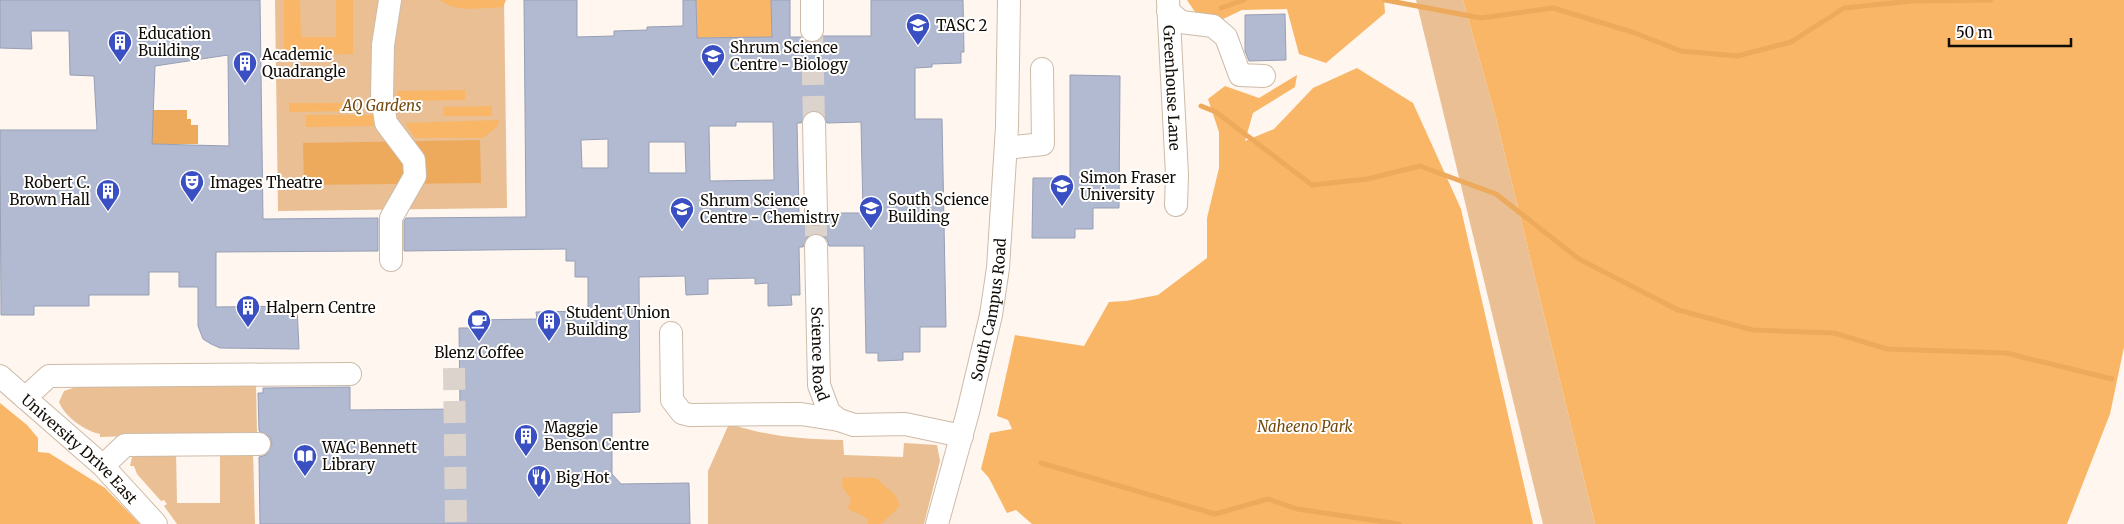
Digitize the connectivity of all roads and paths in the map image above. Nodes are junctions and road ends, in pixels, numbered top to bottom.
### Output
1 (390, 0) edge
2 (812, 0) edge
3 (1009, 0) edge
4 (1168, 5) edge
5 (812, 30) tunnel mouth
6 (1042, 69) dead end
7 (1264, 76) dead end
8 (814, 123) tunnel mouth
9 (1006, 148) junction
10 (1176, 205) dead end
11 (816, 214) tunnel mouth
12 (816, 246) tunnel mouth
13 (391, 260) dead end
14 (672, 333) dead end
15 (350, 374) dead end
16 (0, 376) edge
17 (25, 398) junction
18 (839, 420) junction
19 (962, 436) junction
20 (259, 444) dead end
21 (103, 466) junction
22 (156, 524) edge
23 (937, 524) edge

1 - 13 street
2 - 5 street
3 - 9 street, South Campus Road
4 - 7 street
4 - 10 street, Greenhouse Lane
6 - 9 street
8 - 11 street
9 - 19 street, South Campus Road
12 - 18 street, Science Road
14 - 18 street
15 - 17 street
16 - 17 street, University Drive East
17 - 21 street, University Drive East
18 - 19 street, Science Road
19 - 23 street, South Campus Road
20 - 21 street
21 - 22 street, University Drive East

